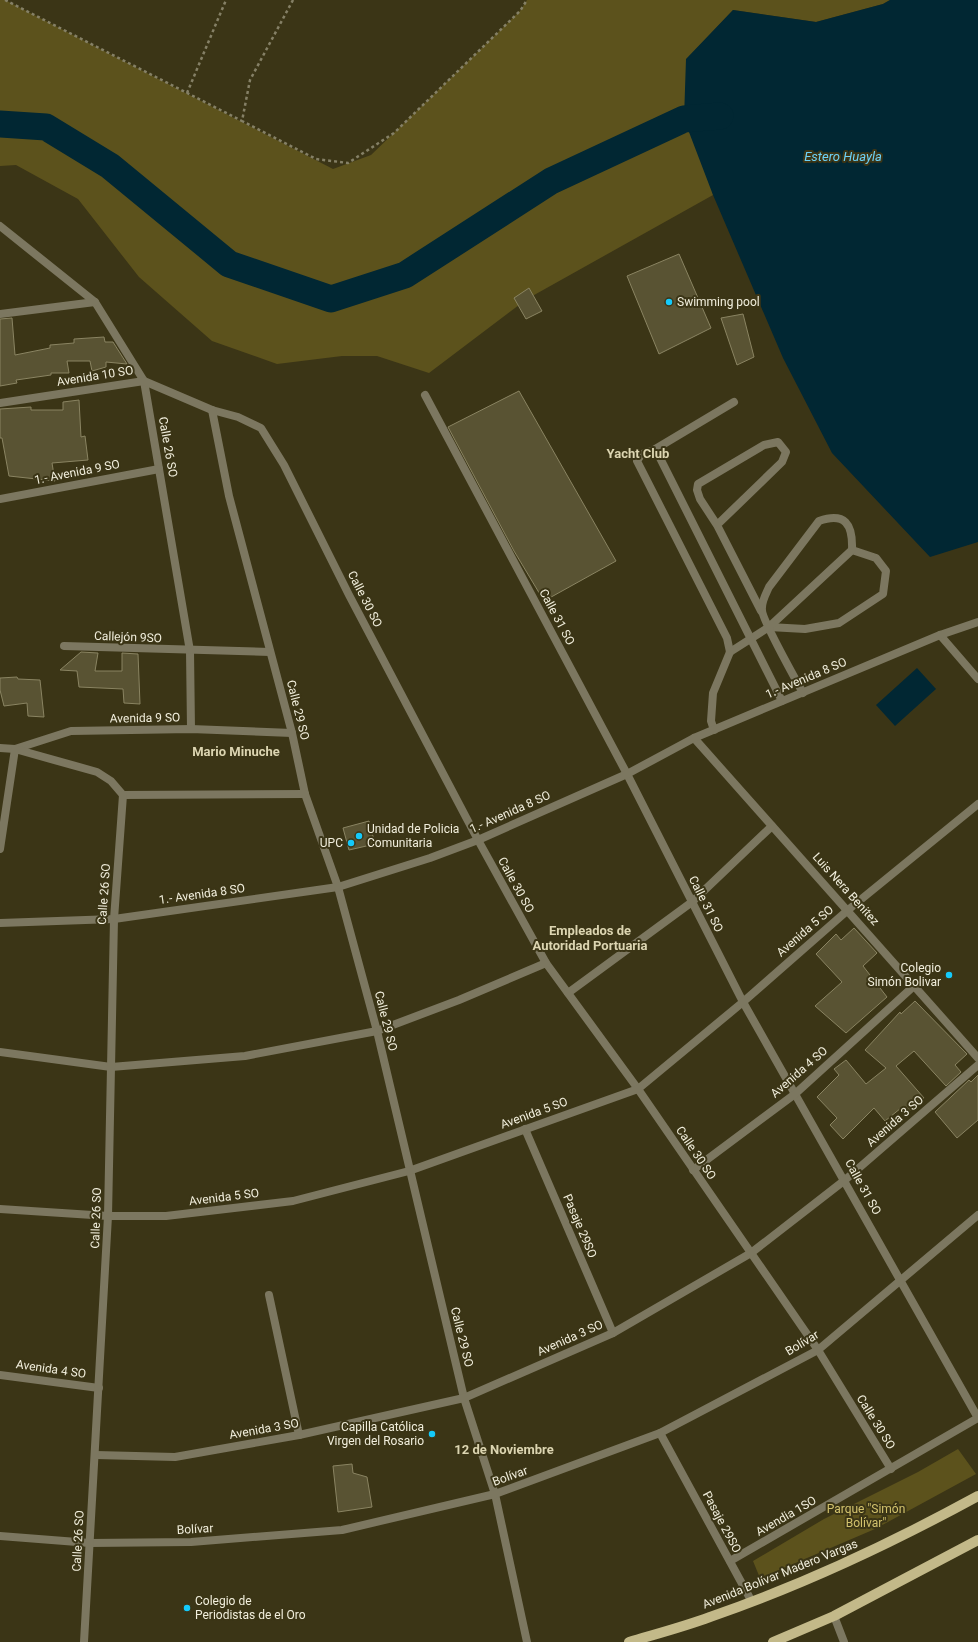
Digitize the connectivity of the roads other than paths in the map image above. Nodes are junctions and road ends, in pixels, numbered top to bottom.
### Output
1 (1, 226) edge
2 (95, 302) junction
3 (0, 314) edge
4 (144, 381) junction
5 (426, 395) dead end
6 (734, 402) dead end
7 (0, 403) edge
8 (212, 410) junction
9 (652, 451) junction
10 (159, 469) junction
11 (0, 499) edge
12 (717, 525) junction
13 (852, 550) junction
14 (761, 611) junction
15 (978, 622) edge
16 (769, 627) junction
17 (940, 635) junction
18 (751, 638) junction
19 (64, 646) dead end
20 (190, 651) junction
21 (270, 652) junction
22 (730, 652) junction
23 (978, 678) edge
24 (803, 693) junction
25 (782, 701) junction
26 (191, 729) junction
27 (714, 730) junction
28 (292, 734) junction
29 (694, 738) junction
30 (0, 748) edge
31 (15, 749) junction
32 (626, 774) junction
33 (123, 794) junction
34 (305, 794) junction
35 (978, 804) edge
36 (772, 826) junction
37 (478, 840) junction
38 (0, 849) edge
39 (338, 887) junction
40 (692, 902) junction
41 (848, 910) junction
42 (114, 919) junction
43 (0, 923) edge
44 (546, 963) junction
45 (915, 985) junction
46 (568, 993) junction
47 (743, 1002) junction
48 (377, 1031) junction
49 (0, 1052) edge
50 (978, 1058) edge
51 (978, 1065) edge
52 (111, 1067) junction
53 (638, 1089) junction
54 (795, 1094) junction
55 (525, 1129) junction
56 (693, 1170) junction
57 (409, 1171) junction
58 (845, 1180) junction
59 (0, 1209) edge
60 (978, 1215) edge
61 (108, 1216) junction
62 (751, 1253) junction
63 (901, 1281) junction
64 (269, 1295) dead end
65 (612, 1333) junction
66 (818, 1350) junction
67 (0, 1375) edge
68 (99, 1388) junction
69 (464, 1398) junction
70 (978, 1418) edge
71 (660, 1433) junction
72 (299, 1435) junction
73 (96, 1455) junction
74 (892, 1470) junction
75 (495, 1494) junction
76 (978, 1496) edge
77 (0, 1536) edge
78 (978, 1540) edge
79 (90, 1542) junction
80 (730, 1561) junction
81 (752, 1602) junction
82 (834, 1616) junction
83 (84, 1642) edge
84 (527, 1642) edge
85 (629, 1642) edge
86 (773, 1642) edge
87 (844, 1642) edge

1 - 2 street, Calle 26 SO
2 - 3 street
2 - 4 street, Calle 26 SO
4 - 7 street, Avenida 10 SO
4 - 8 street, Avenida 10 SO
4 - 10 street, Calle 26 SO
5 - 32 street, Calle 31 SO
6 - 9 street
8 - 21 street, Calle 29 SO
8 - 37 street, Calle 30 SO
9 - 18 street
9 - 22 street
10 - 11 street, 1.- Avenida 9 SO
10 - 20 street, Calle 26 SO
12 - 12 street
12 - 14 street
13 - 14 street
13 - 16 street
13 - 16 street
14 - 16 street
15 - 17 street, 1.- Avenida 8 SO
16 - 18 street
16 - 24 street
17 - 23 street
17 - 24 street, 1.- Avenida 8 SO
18 - 22 street
18 - 25 street
19 - 20 street, Callejón 9SO
20 - 21 street, Callejón 9SO
20 - 26 street, Calle 26 SO
21 - 28 street, Calle 29 SO
22 - 27 street
24 - 25 street, 1.- Avenida 8 SO
25 - 27 street, 1.- Avenida 8 SO
26 - 28 street, Avenida 9 SO
26 - 31 street, Avenida 9 SO
27 - 29 street, 1.- Avenida 8 SO
28 - 34 street, Calle 29 SO
29 - 32 street, 1.- Avenida 8 SO
29 - 36 street, Luis Nera Benitez
30 - 31 street, Avenida 9 SO
31 - 33 street
31 - 38 street
32 - 37 street, 1.- Avenida 8 SO
32 - 40 street, Calle 31 SO
33 - 34 street
33 - 42 street, Calle 26 SO
34 - 39 street, Calle 29 SO
35 - 41 street, Avenida 5 SO
36 - 40 street
36 - 41 street, Luis Nera Benitez
37 - 39 street, 1.- Avenida 8 SO
37 - 44 street, Calle 30 SO
39 - 42 street, 1.- Avenida 8 SO
39 - 48 street, Calle 29 SO
40 - 46 street
40 - 47 street, Calle 31 SO
41 - 45 street, Luis Nera Benitez
41 - 47 street, Avenida 5 SO
42 - 43 street, 1.- Avenida 8 SO
42 - 52 street, Calle 26 SO
44 - 46 street, Calle 30 SO
44 - 48 street
45 - 50 street, Luis Nera Benitez
45 - 54 street, Avenida 4 SO
46 - 53 street, Calle 30 SO
47 - 53 street, Avenida 5 SO
47 - 54 street, Calle 31 SO
48 - 52 street
48 - 57 street, Calle 29 SO
49 - 52 street
51 - 58 street, Avenida 3 SO
52 - 61 street, Calle 26 SO
53 - 55 street, Avenida 5 SO
53 - 56 street, Calle 30 SO
54 - 56 street, Avenida 4 SO
54 - 58 street, Calle 31 SO
55 - 57 street, Avenida 5 SO
55 - 65 street, Pasaje 29SO
56 - 62 street, Calle 30 SO
57 - 61 street, Avenida 5 SO
57 - 69 street, Calle 29 SO
58 - 62 street, Avenida 3 SO
58 - 63 street, Calle 31 SO
59 - 61 street, Avenida 5 SO
60 - 63 street, Bolívar
61 - 68 street, Calle 26 SO
62 - 65 street, Avenida 3 SO
62 - 66 street, Calle 30 SO
63 - 66 street, Bolívar
63 - 70 street, Calle 31 SO
64 - 72 street
65 - 69 street, Avenida 3 SO
66 - 71 street, Bolívar
66 - 74 street, Calle 30 SO
67 - 68 street, Avenida 4 SO
68 - 73 street, Calle 26 SO
69 - 72 street, Avenida 3 SO
69 - 75 street, Calle 29 SO
70 - 74 street, Avendia 1SO
71 - 75 street, Bolívar
71 - 80 street, Pasaje 29SO
72 - 73 street, Avenida 3 SO
73 - 79 street, Calle 26 SO
74 - 80 street, Avendia 1SO
75 - 79 street, Bolívar
75 - 84 street, Calle 29 SO
76 - 81 main road, Avenida Bolívar Madero Vargas
77 - 79 street, Bolívar
78 - 82 main road
79 - 83 street, Calle 26 SO
80 - 81 street, Pasaje 29SO
81 - 85 main road, Avenida Bolívar Madero Vargas
82 - 86 main road
82 - 87 street

